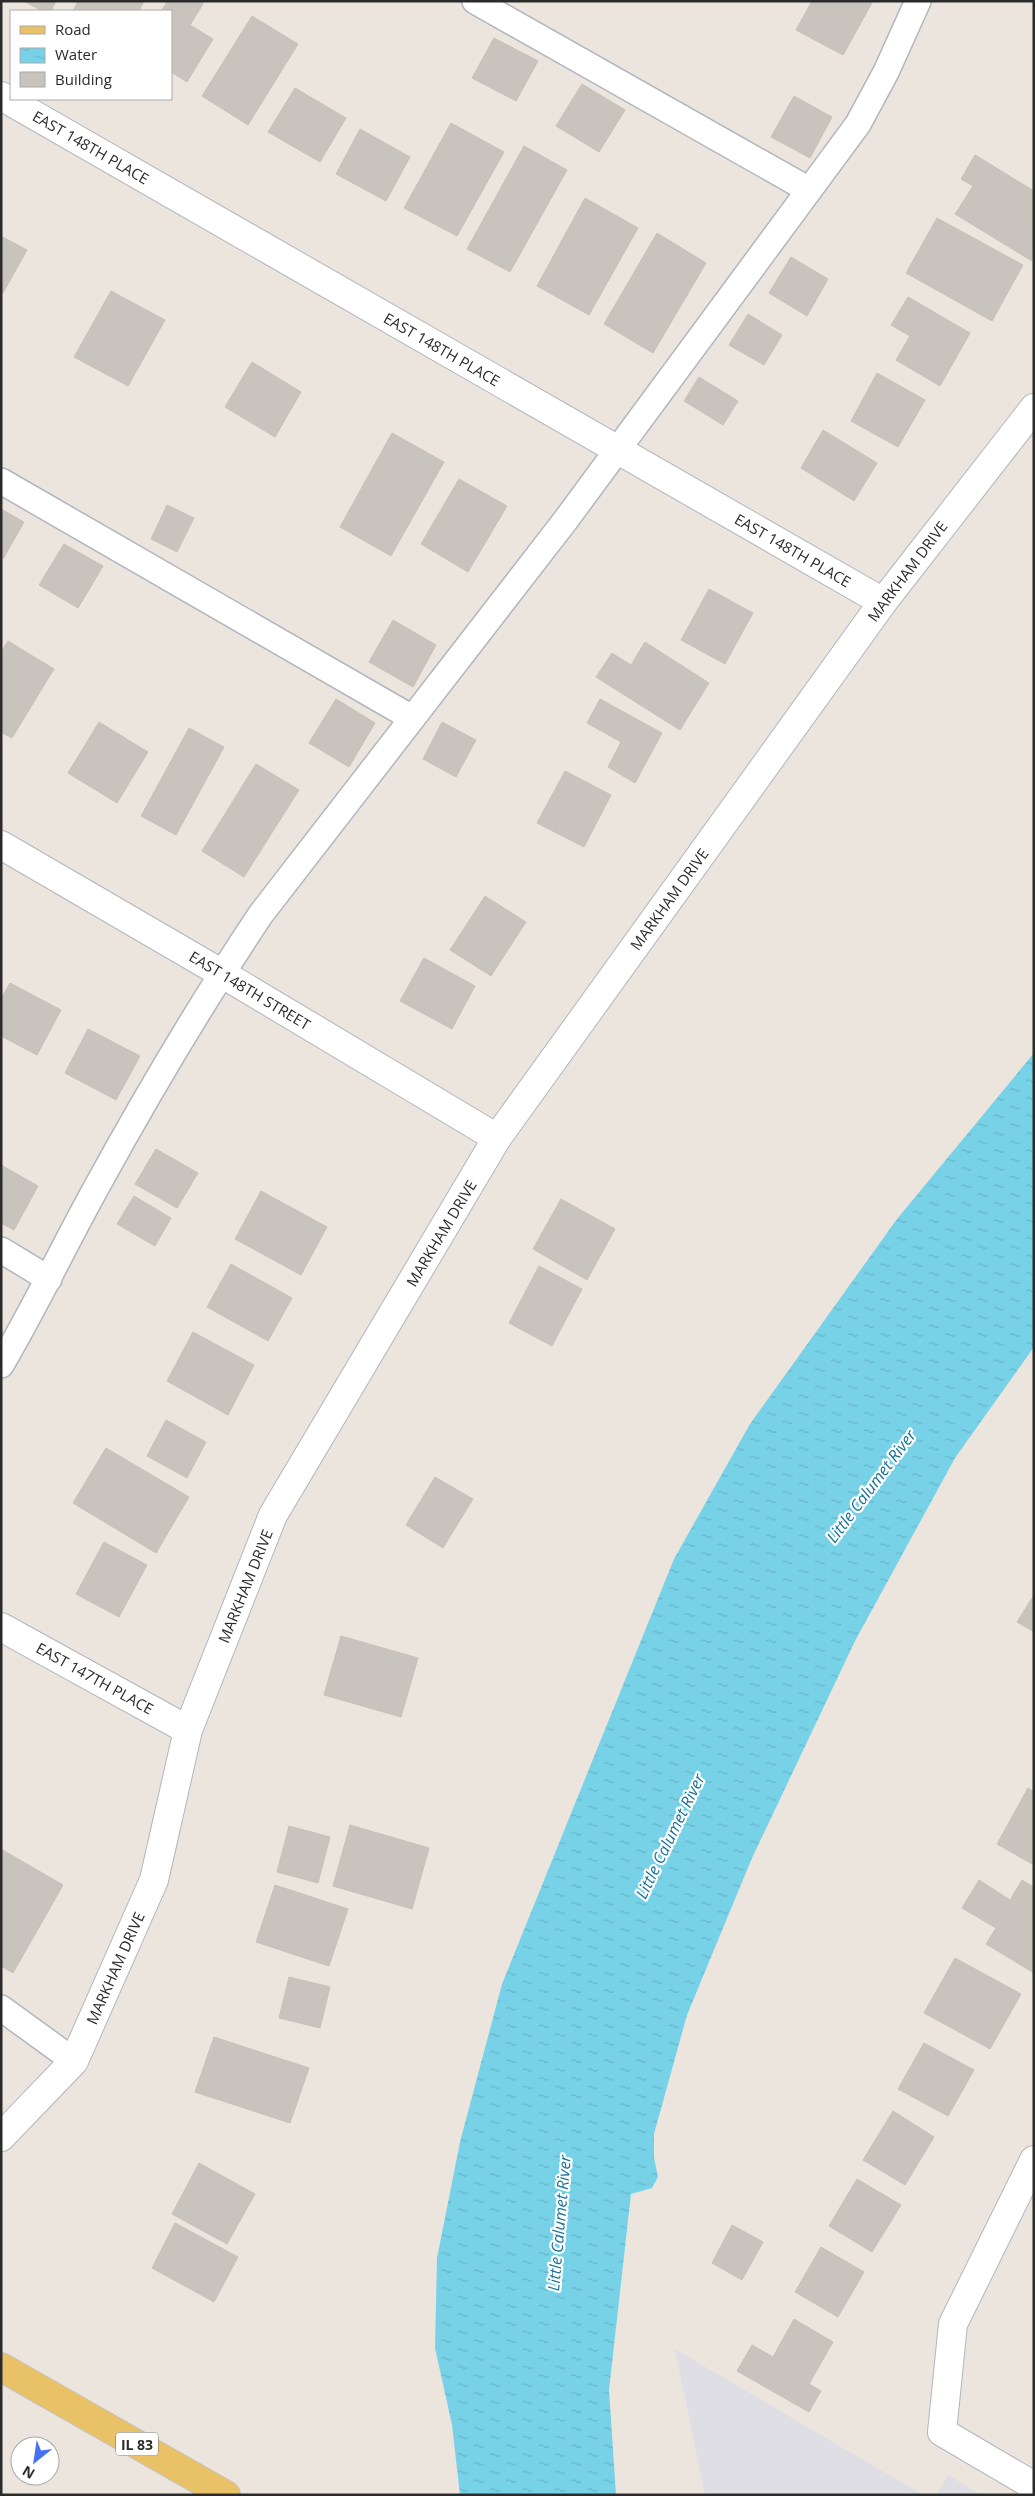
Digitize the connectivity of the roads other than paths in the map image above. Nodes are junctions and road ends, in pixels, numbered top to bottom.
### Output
1 (475, 1) edge
2 (918, 1) edge
3 (1, 96) edge
4 (809, 190) junction
5 (1034, 408) edge
6 (618, 450) junction
7 (1, 481) edge
8 (883, 602) junction
9 (412, 718) junction
10 (1, 845) edge
11 (222, 973) junction
12 (497, 1138) junction
13 (1, 1250) edge
14 (49, 1279) junction
15 (1, 1365) edge
16 (1, 1627) edge
17 (188, 1730) junction
18 (1, 2008) edge
19 (74, 2061) junction
20 (1, 2137) edge
21 (1034, 2160) edge
22 (1, 2368) edge
23 (1034, 2486) edge
24 (226, 2495) edge

1 - 4 lane
2 - 4 lane
3 - 6 street, EAST 148TH PLACE
4 - 6 lane
5 - 8 street, MARKHAM DRIVE
6 - 8 street, EAST 148TH PLACE
6 - 9 lane
7 - 9 lane
8 - 12 street, MARKHAM DRIVE
9 - 11 lane
10 - 11 street, EAST 148TH STREET
11 - 12 street, EAST 148TH STREET
11 - 14 lane
12 - 17 street, MARKHAM DRIVE
13 - 14 lane
14 - 15 lane
16 - 17 street, EAST 147TH PLACE
17 - 19 street, MARKHAM DRIVE
18 - 19 lane
19 - 20 street, MARKHAM DRIVE
21 - 23 street
22 - 24 main road, IL 83

